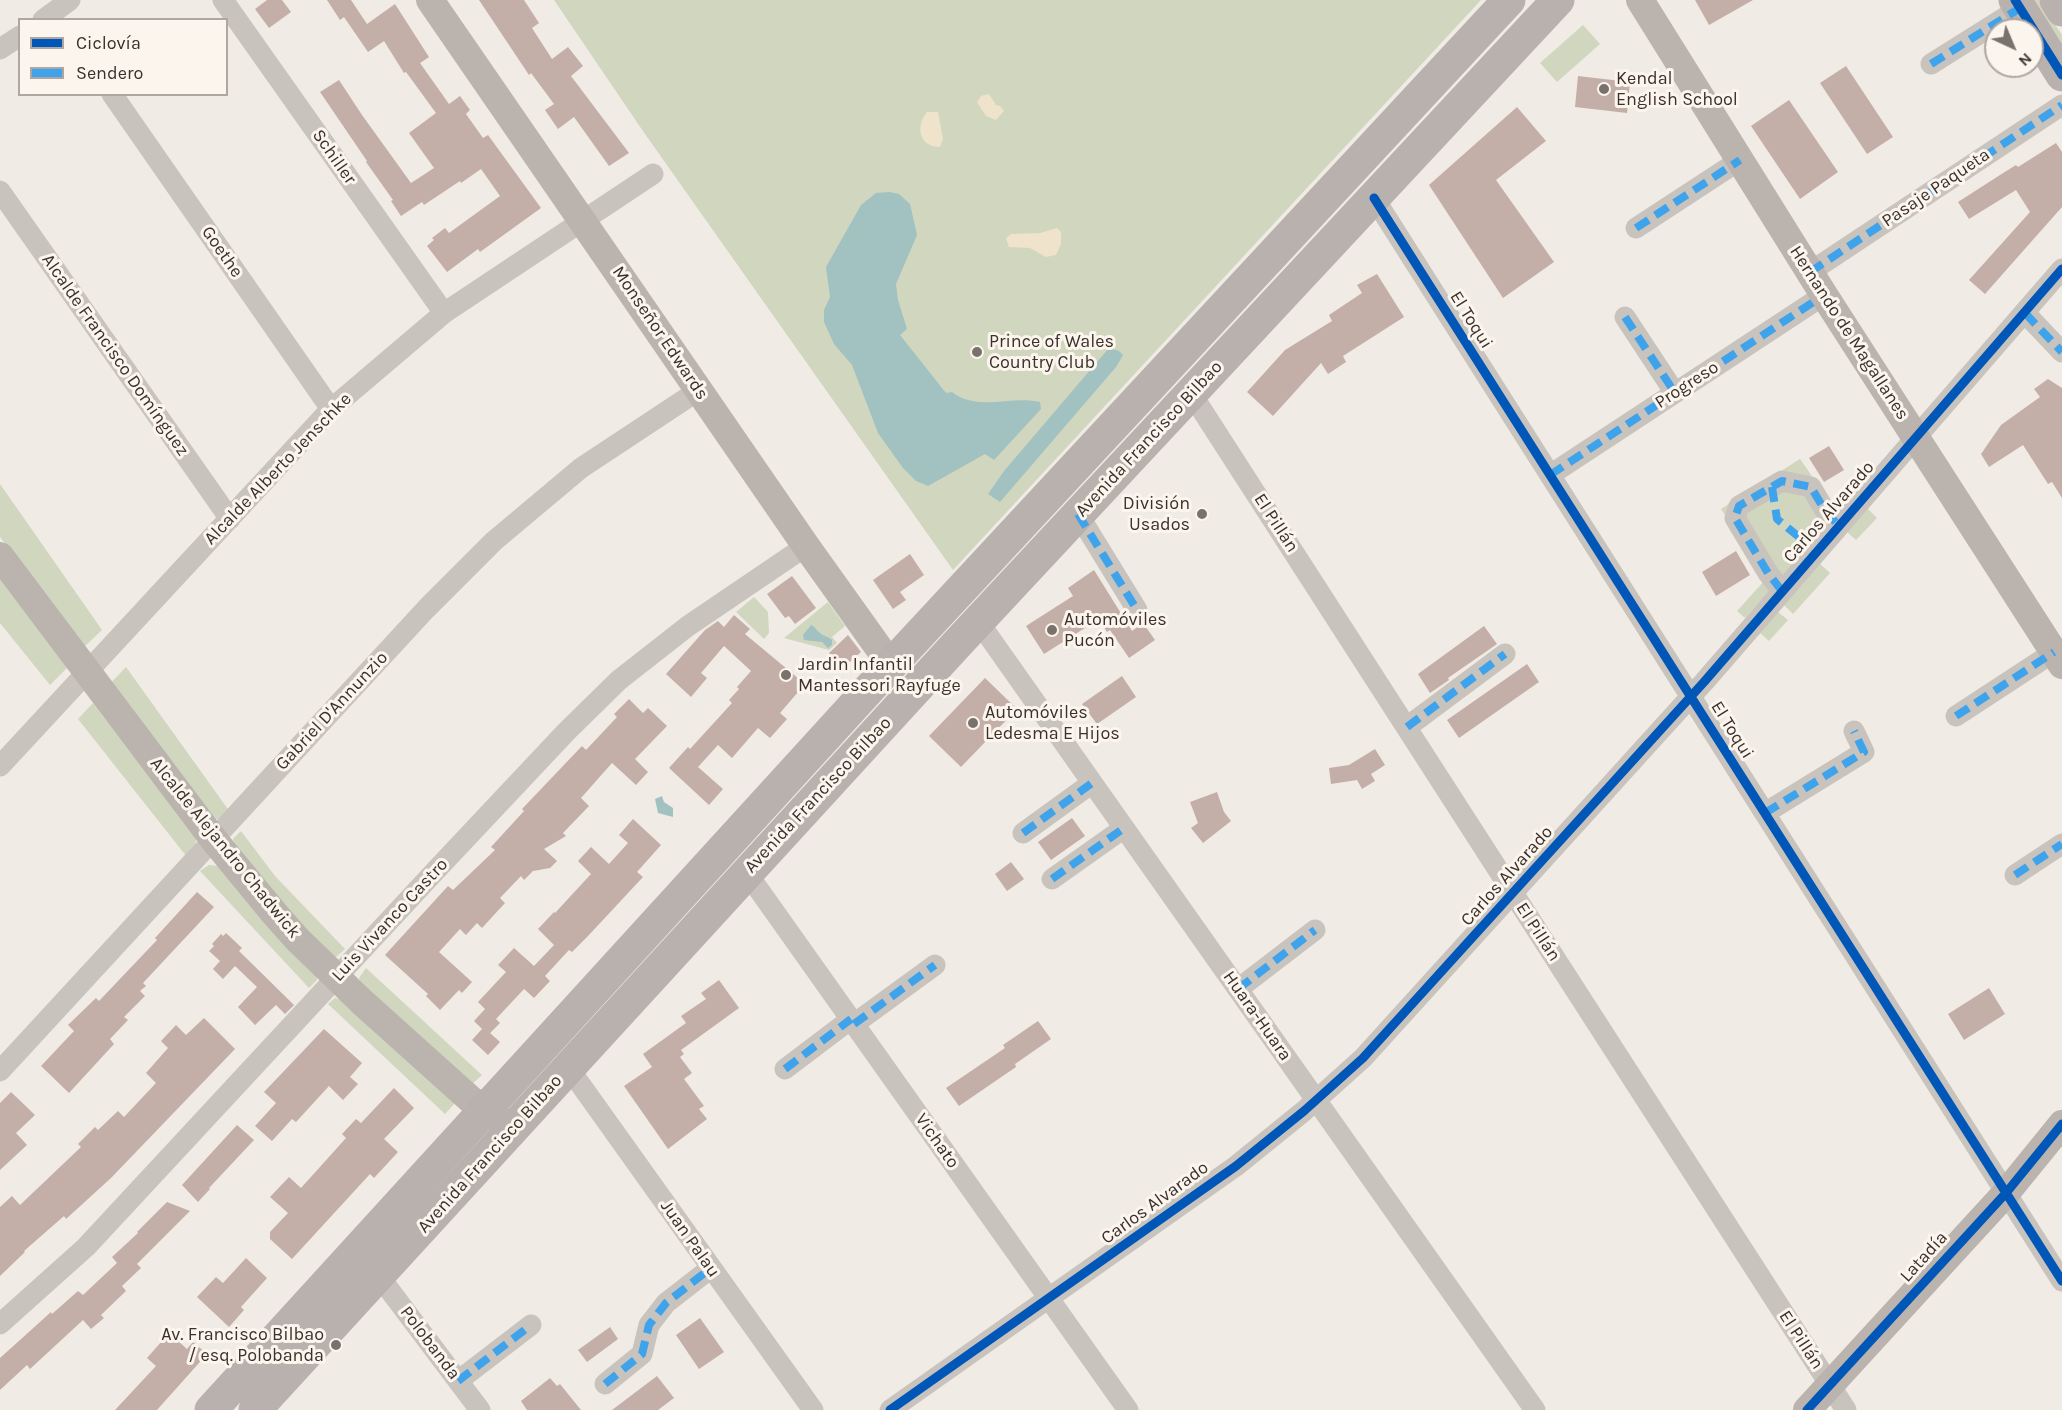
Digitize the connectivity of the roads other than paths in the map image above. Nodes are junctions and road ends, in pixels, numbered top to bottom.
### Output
1 (223, 0) edge
2 (430, 0) edge
3 (1509, 0) edge
4 (1558, 0) edge
5 (1640, 0) edge
6 (2056, 0) edge
7 (2018, 4) edge
8 (2062, 10) edge
9 (18, 37) edge
10 (0, 49) edge
11 (1931, 64) dead end
12 (2062, 75) edge
13 (113, 96) edge
14 (2062, 105) edge
15 (1740, 160) junction
16 (653, 174) dead end
17 (0, 191) edge
18 (1374, 198) junction
19 (583, 220) junction
20 (1636, 228) dead end
21 (2062, 269) edge
22 (1817, 283) junction
23 (444, 313) junction
24 (2025, 313) junction
25 (1626, 317) dead end
26 (2062, 352) edge
27 (699, 390) junction
28 (1191, 393) junction
29 (1675, 393) junction
30 (331, 409) junction
31 (1915, 438) junction
32 (1550, 476) junction
33 (1078, 514) junction
34 (230, 519) junction
35 (1839, 526) junction
36 (806, 546) junction
37 (0, 556) edge
38 (1782, 591) junction
39 (1137, 610) dead end
40 (978, 621) junction
41 (1505, 654) dead end
42 (2058, 658) edge
43 (891, 665) junction
44 (88, 673) junction
45 (1691, 696) junction
46 (1956, 716) dead end
47 (886, 722) junction
48 (1407, 727) junction
49 (1854, 731) dead end
50 (0, 766) edge
51 (1092, 783) junction
52 (1765, 813) junction
53 (1124, 828) junction
54 (1023, 832) dead end
55 (214, 840) junction
56 (2062, 844) edge
57 (747, 873) junction
58 (2015, 875) dead end
59 (1052, 879) dead end
60 (1513, 892) junction
61 (1315, 930) dead end
62 (935, 965) dead end
63 (337, 978) junction
64 (1238, 989) junction
65 (853, 1022) junction
66 (568, 1067) junction
67 (785, 1069) dead end
68 (0, 1071) edge
69 (1316, 1101) junction
70 (484, 1110) junction
71 (2062, 1124) edge
72 (513, 1129) junction
73 (2006, 1192) junction
74 (711, 1268) junction
75 (379, 1276) junction
76 (2062, 1281) edge
77 (1048, 1298) junction
78 (0, 1324) edge
79 (531, 1325) dead end
80 (458, 1381) junction
81 (605, 1384) dead end
82 (1830, 1385) junction
83 (211, 1410) edge
84 (255, 1410) edge
85 (480, 1410) edge
86 (813, 1410) edge
87 (890, 1410) edge
88 (1128, 1410) edge
89 (1535, 1410) edge
90 (1808, 1410) edge
91 (1846, 1410) edge

1 - 23 street, Schiller
2 - 19 street, Monseñor Edwards
3 - 43 main road, Avenida Francisco Bilbao
4 - 18 main road, Avenida Francisco Bilbao
5 - 15 street, Hernando de Magallanes
6 - 8 main road
7 - 11 street
7 - 12 main road
9 - 10 street
13 - 30 street, Goethe
14 - 22 street, Pasaje Paqueta
15 - 20 street
15 - 22 street, Hernando de Magallanes
16 - 19 street, Alcalde Alberto Jenschke
17 - 34 street, Alcalde Francisco Domínguez
18 - 28 main road, Avenida Francisco Bilbao
18 - 32 street, El Toqui
19 - 23 street, Alcalde Alberto Jenschke
19 - 27 street, Monseñor Edwards
21 - 24 street, Carlos Alvarado
22 - 29 street, Progreso
22 - 31 street, Hernando de Magallanes
23 - 30 street, Alcalde Alberto Jenschke
24 - 26 street
24 - 31 street, Carlos Alvarado
25 - 29 street
27 - 36 street, Monseñor Edwards
27 - 55 street, Gabriel D'Annunzio
28 - 33 main road, Avenida Francisco Bilbao
28 - 48 street, El Pillán
29 - 32 street, Progreso
30 - 34 street, Alcalde Alberto Jenschke
31 - 35 street, Carlos Alvarado
31 - 42 street, Hernando de Magallanes
32 - 45 street, El Toqui
33 - 39 street
33 - 40 main road, Avenida Francisco Bilbao
34 - 44 street, Alcalde Alberto Jenschke
35 - 38 street, Carlos Alvarado
35 - 38 street, Carlos Alvarado
36 - 43 street, Monseñor Edwards
36 - 63 street, Luis Vivanco Castro
37 - 44 street, Alcalde Alejandro Chadwick
38 - 45 street, Carlos Alvarado
40 - 47 main road, Avenida Francisco Bilbao
40 - 51 street, Huara-Huara
41 - 48 street
42 - 46 street
43 - 47 main road
43 - 70 main road, Avenida Francisco Bilbao
44 - 50 street, Alcalde Alberto Jenschke
44 - 55 street, Alcalde Alejandro Chadwick
45 - 52 street, El Toqui
45 - 60 street, Carlos Alvarado
47 - 57 main road, Avenida Francisco Bilbao
48 - 60 street, El Pillán
49 - 52 street
51 - 53 street, Huara-Huara
51 - 54 street
52 - 73 street, El Toqui
53 - 59 street
53 - 64 street, Huara-Huara
55 - 63 street, Alcalde Alejandro Chadwick
55 - 68 street, Gabriel D'Annunzio
56 - 58 street
57 - 65 street, Vichato
57 - 66 main road, Avenida Francisco Bilbao
60 - 69 street, Carlos Alvarado
60 - 82 street, El Pillán
61 - 64 street
62 - 65 street
63 - 70 street, Alcalde Alejandro Chadwick
63 - 78 street, Luis Vivanco Castro
64 - 69 street, Huara-Huara
65 - 67 street
65 - 77 street, Vichato
66 - 72 main road, Avenida Francisco Bilbao
66 - 74 street, Juan Palau
69 - 77 street, Carlos Alvarado
69 - 89 street, Huara-Huara
70 - 72 street, Alcalde Alejandro Chadwick
70 - 83 main road, Avenida Francisco Bilbao
71 - 73 street, Latadía
72 - 75 main road, Avenida Francisco Bilbao
73 - 76 street, El Toqui
73 - 82 street, Latadía
74 - 81 street
74 - 86 street, Juan Palau
75 - 80 street, Polobanda
75 - 84 main road, Avenida Francisco Bilbao
77 - 87 street, Carlos Alvarado
77 - 88 street, Vichato
79 - 80 street
80 - 85 street, Polobanda
82 - 90 street, Latadía
82 - 91 street, El Pillán

